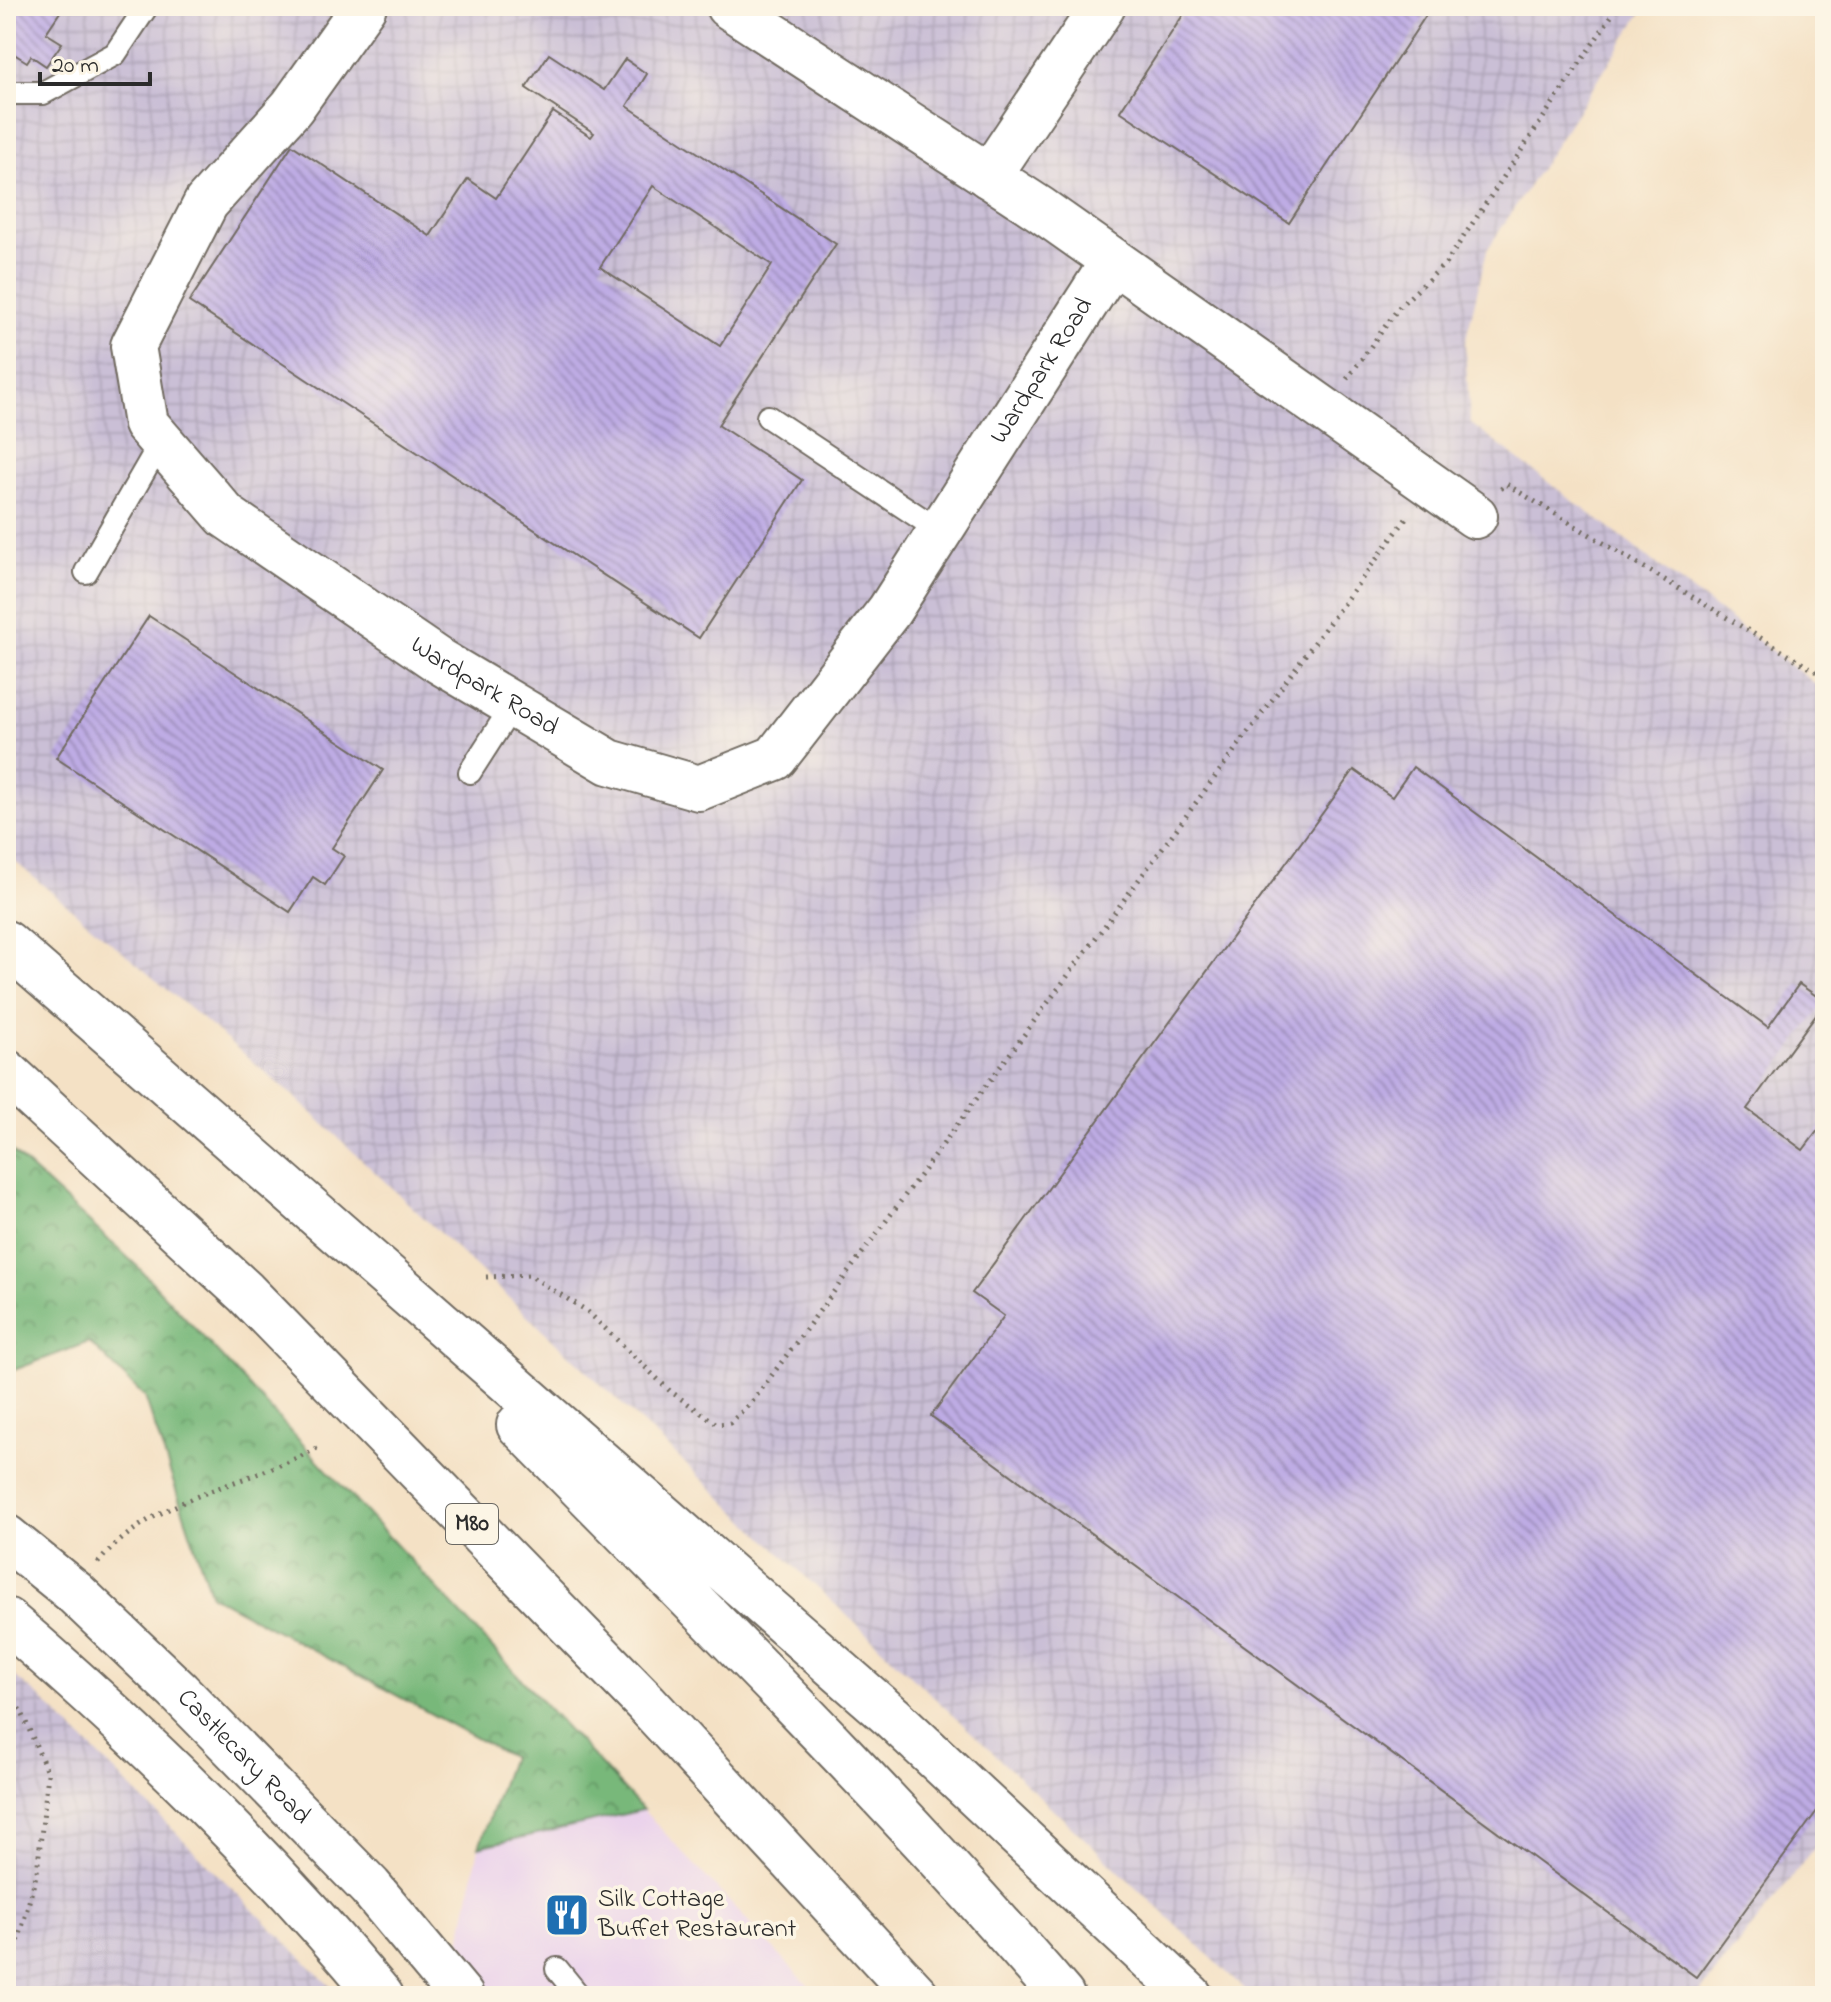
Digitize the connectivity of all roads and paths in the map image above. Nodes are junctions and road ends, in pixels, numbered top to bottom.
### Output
1 (147, 6) edge
2 (364, 6) edge
3 (728, 6) edge
4 (1103, 6) edge
5 (1618, 6) edge
6 (6, 93) edge
7 (989, 176) junction
8 (1113, 261) junction
9 (1325, 411) junction
10 (768, 417) dead end
11 (161, 442) junction
12 (1431, 485) junction
13 (1475, 516) joint
14 (940, 531) junction
15 (86, 572) dead end
16 (1825, 677) edge
17 (513, 705) junction
18 (470, 772) dead end
19 (6, 943) edge
20 (6, 1072) edge
21 (258, 1161) junction
22 (486, 1277) dead end
23 (321, 1446) dead end
24 (6, 1537) edge
25 (74, 1592) junction
26 (6, 1620) edge
27 (6, 1688) edge
28 (557, 1969) dead end
29 (6, 1987) edge
30 (381, 1996) edge
31 (461, 1996) edge
32 (579, 1996) edge
33 (917, 1996) edge
34 (1062, 1996) edge
35 (1190, 1996) edge

1 - 6 lane
2 - 11 main road, Wardpark Road
3 - 7 main road
4 - 7 main road
5 - 9 path
7 - 8 main road
8 - 9 main road
8 - 14 main road, Wardpark Road
9 - 12 main road
10 - 14 lane
11 - 15 lane
11 - 17 main road, Wardpark Road
12 - 13 main road
12 - 22 path
13 - 16 path
14 - 17 main road, Wardpark Road
17 - 18 lane
19 - 21 main road
20 - 33 main road, M80
21 - 34 main road
21 - 35 main road
23 - 25 path
24 - 25 main road, Castlecary Road
25 - 31 main road, Castlecary Road
26 - 30 main road
27 - 29 path
28 - 32 lane

